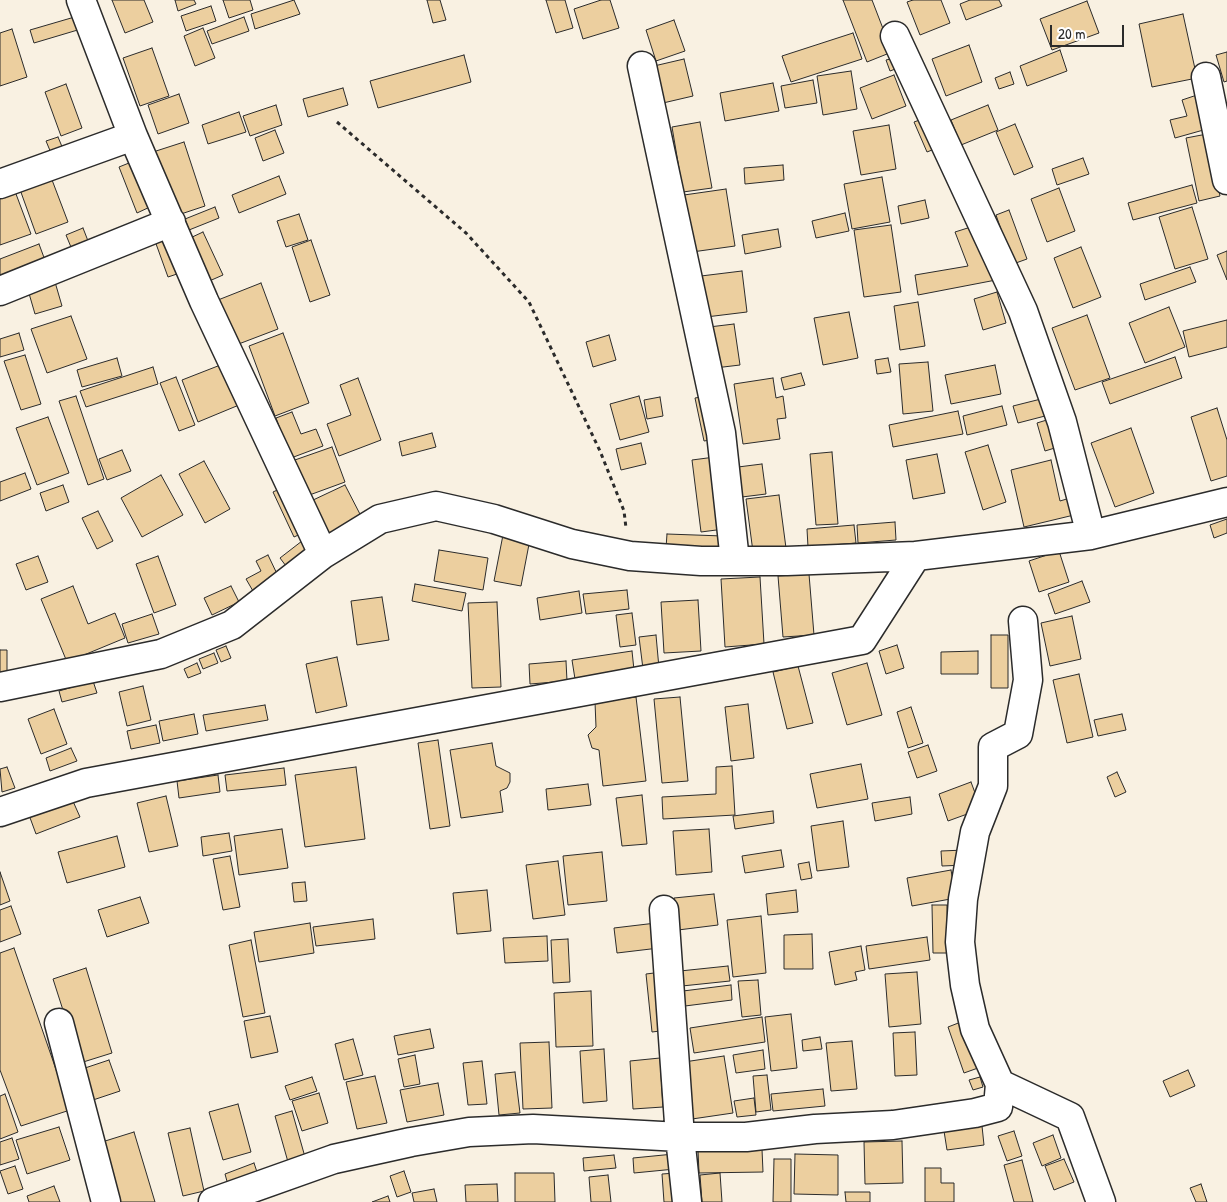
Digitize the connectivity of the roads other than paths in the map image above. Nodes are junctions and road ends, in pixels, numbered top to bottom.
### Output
1 (81, 0) edge
2 (895, 36) dead end
3 (642, 66) dead end
4 (1206, 77) dead end
5 (133, 136) junction
6 (1227, 180) edge
7 (0, 184) edge
8 (171, 222) junction
9 (0, 291) edge
10 (1227, 502) edge
11 (1091, 535) junction
12 (323, 554) junction
13 (916, 556) junction
14 (735, 561) junction
15 (1022, 621) dead end
16 (0, 687) edge
17 (0, 812) edge
18 (664, 910) dead end
19 (59, 1022) dead end
20 (1000, 1084) junction
21 (680, 1137) junction
22 (106, 1202) edge
23 (213, 1202) edge
24 (687, 1202) edge
25 (1101, 1202) edge

1 - 5 street
2 - 11 street
3 - 14 street
4 - 6 street
5 - 7 street
5 - 8 street
8 - 9 street
8 - 12 street
10 - 11 street
11 - 13 street
12 - 14 street
12 - 16 street
13 - 14 street
13 - 17 street
15 - 20 street
18 - 21 street
19 - 22 street
20 - 21 street
20 - 25 street
21 - 23 street
21 - 24 street

